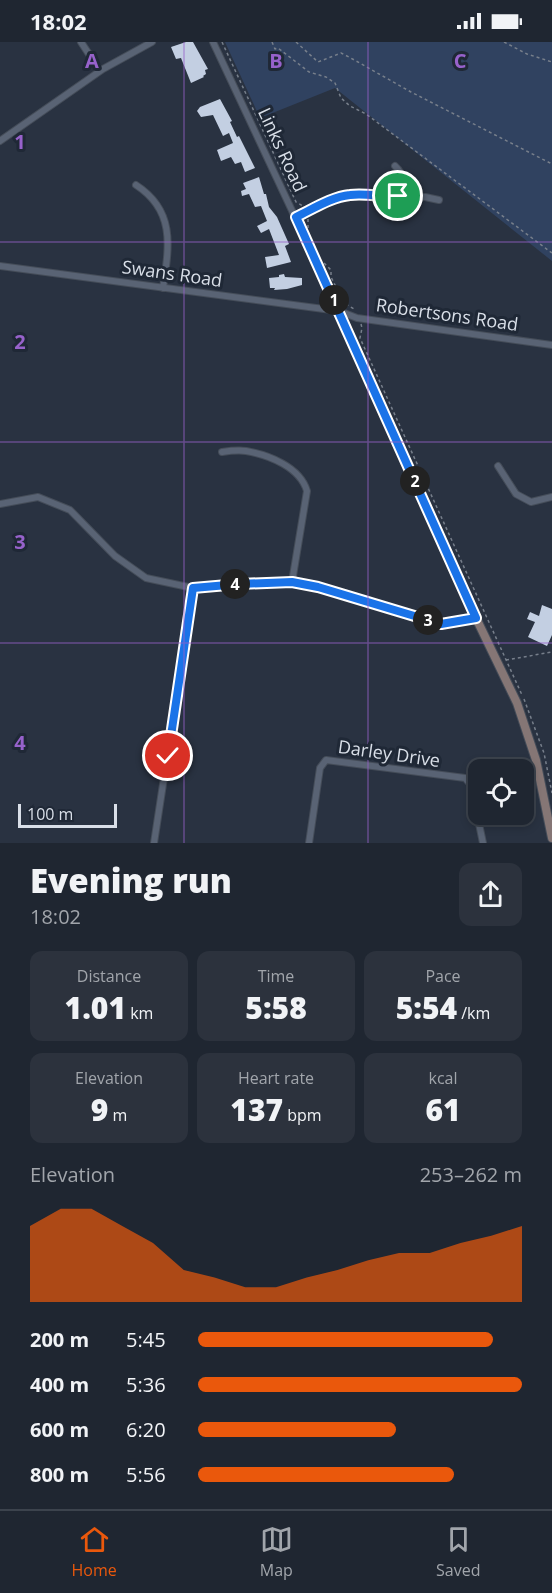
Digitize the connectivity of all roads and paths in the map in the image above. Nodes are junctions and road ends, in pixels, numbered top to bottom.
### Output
1 (81, 42) edge
2 (152, 42) edge
3 (213, 42) edge
4 (222, 42) edge
5 (272, 42) edge
6 (296, 42) edge
7 (504, 42) edge
8 (552, 62) edge
9 (100, 71) junction
10 (0, 141) edge
11 (552, 164) edge
12 (395, 166) dead end
13 (136, 185) dead end
14 (398, 196) junction
15 (439, 200) dead end
16 (306, 212) junction
17 (296, 217) junction
18 (311, 235) dead end
19 (552, 253) edge
20 (323, 261) dead end
21 (0, 266) edge
22 (163, 288) junction
23 (339, 311) junction
24 (357, 318) junction
25 (552, 345) edge
26 (222, 452) dead end
27 (498, 466) dead end
28 (552, 497) edge
29 (0, 504) edge
30 (292, 582) junction
31 (193, 588) junction
32 (476, 618) junction
33 (552, 652) edge
34 (506, 660) junction
35 (552, 793) edge
36 (552, 838) edge
37 (154, 843) edge
38 (309, 843) edge
39 (483, 843) edge

1 - 9 street
2 - 9 street
3 - 17 street, Links Road
4 - 16 path
5 - 19 path
6 - 11 path
7 - 8 path
9 - 10 street
12 - 14 street
13 - 22 street
14 - 15 street
14 - 16 street
16 - 17 street
16 - 18 path
17 - 23 street, Links Road
20 - 24 path
21 - 22 street, Swans Road
22 - 23 street, Swans Road
23 - 24 street, Robertsons Road
23 - 32 street, Links Road
24 - 25 street, Robertsons Road
24 - 34 path
26 - 30 street
27 - 28 street
29 - 31 street
30 - 31 street
30 - 32 street
31 - 37 street
32 - 36 street, Links Road
33 - 34 path
34 - 35 path
38 - 39 street, Darley Drive

